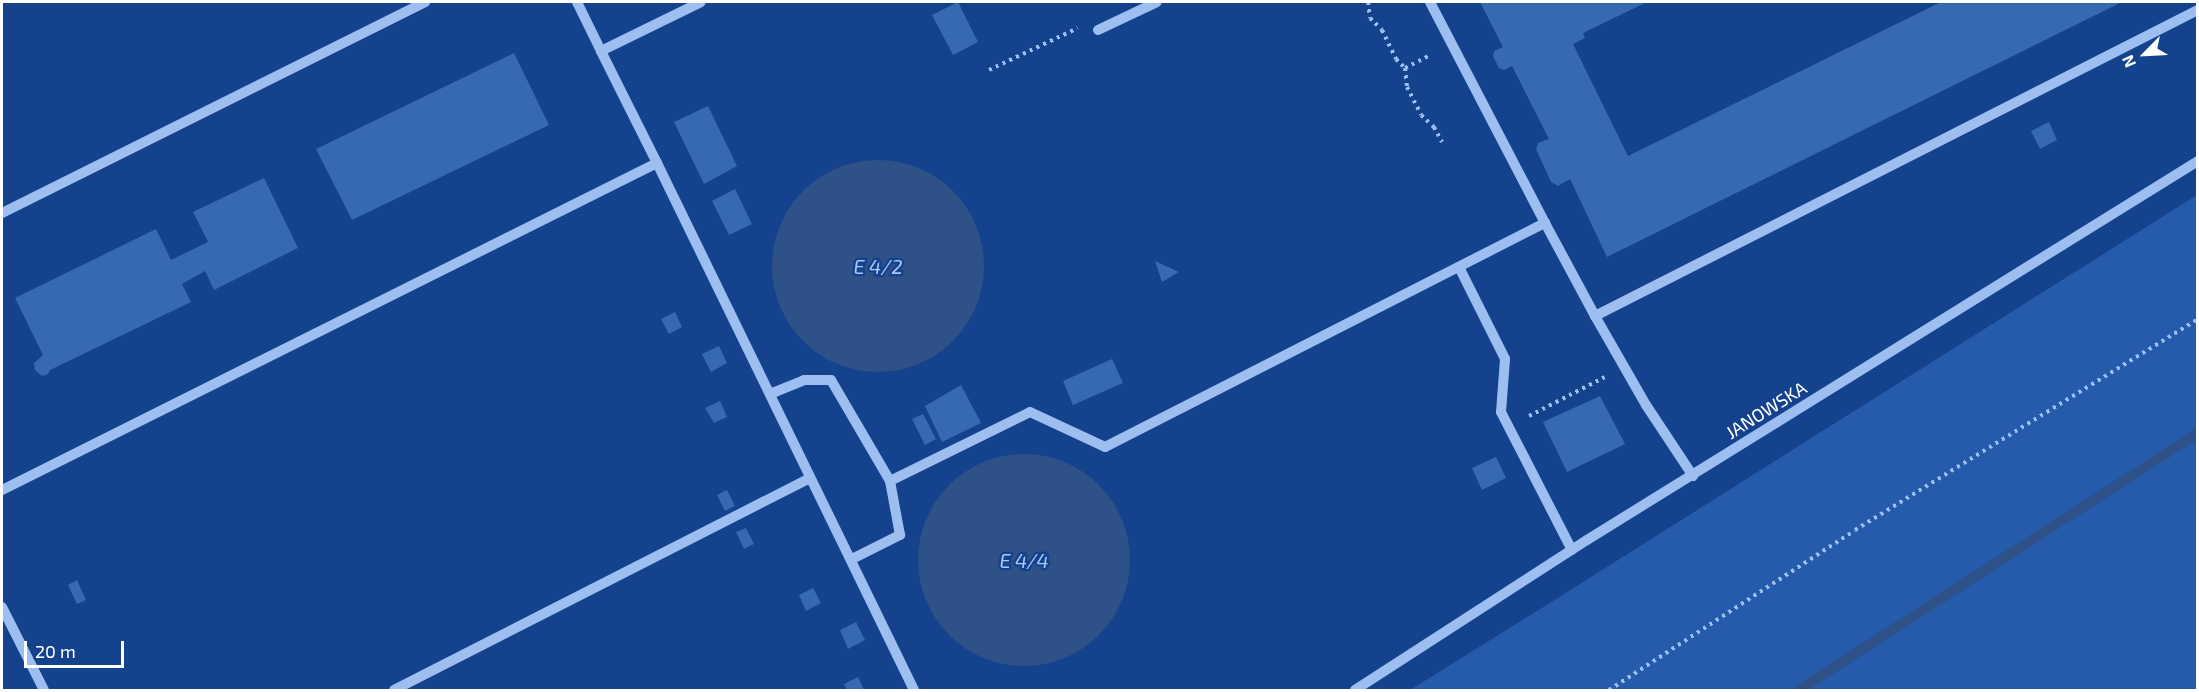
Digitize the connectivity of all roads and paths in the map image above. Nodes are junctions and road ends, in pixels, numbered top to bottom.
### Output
1 (425, 2) edge
2 (577, 2) edge
3 (701, 2) edge
4 (1156, 2) edge
5 (1368, 2) edge
6 (1430, 2) edge
7 (2198, 10) edge
8 (1098, 30) joint
9 (1452, 44) junction
10 (601, 51) junction
11 (1405, 68) junction
12 (989, 70) dead end
13 (1442, 142) dead end
14 (2198, 161) edge
15 (657, 163) junction
16 (2, 213) edge
17 (1545, 223) junction
18 (1459, 267) junction
19 (1595, 316) junction
20 (2198, 319) edge
21 (1625, 368) junction
22 (770, 394) junction
23 (1508, 426) junction
24 (1693, 476) junction
25 (810, 478) junction
26 (890, 482) junction
27 (2, 490) edge
28 (1572, 550) junction
29 (852, 559) junction
30 (2, 607) edge
31 (44, 690) edge
32 (394, 690) edge
33 (914, 690) edge
34 (1355, 690) edge
35 (1609, 690) edge

1 - 16 street
2 - 10 street
3 - 10 street
4 - 8 street
5 - 11 path
6 - 9 street
7 - 19 street
8 - 12 path
9 - 11 path
9 - 17 street
10 - 15 street
11 - 13 path
14 - 24 street, JANOWSKA
15 - 22 street
15 - 27 street
17 - 18 street
17 - 19 street
18 - 23 street
18 - 26 street
19 - 21 street
20 - 35 path
21 - 23 path
21 - 24 street
22 - 25 street
22 - 26 street
23 - 28 street
24 - 28 street, JANOWSKA
25 - 29 street
25 - 32 street
26 - 29 street
28 - 34 street, JANOWSKA
29 - 33 street
30 - 31 street

